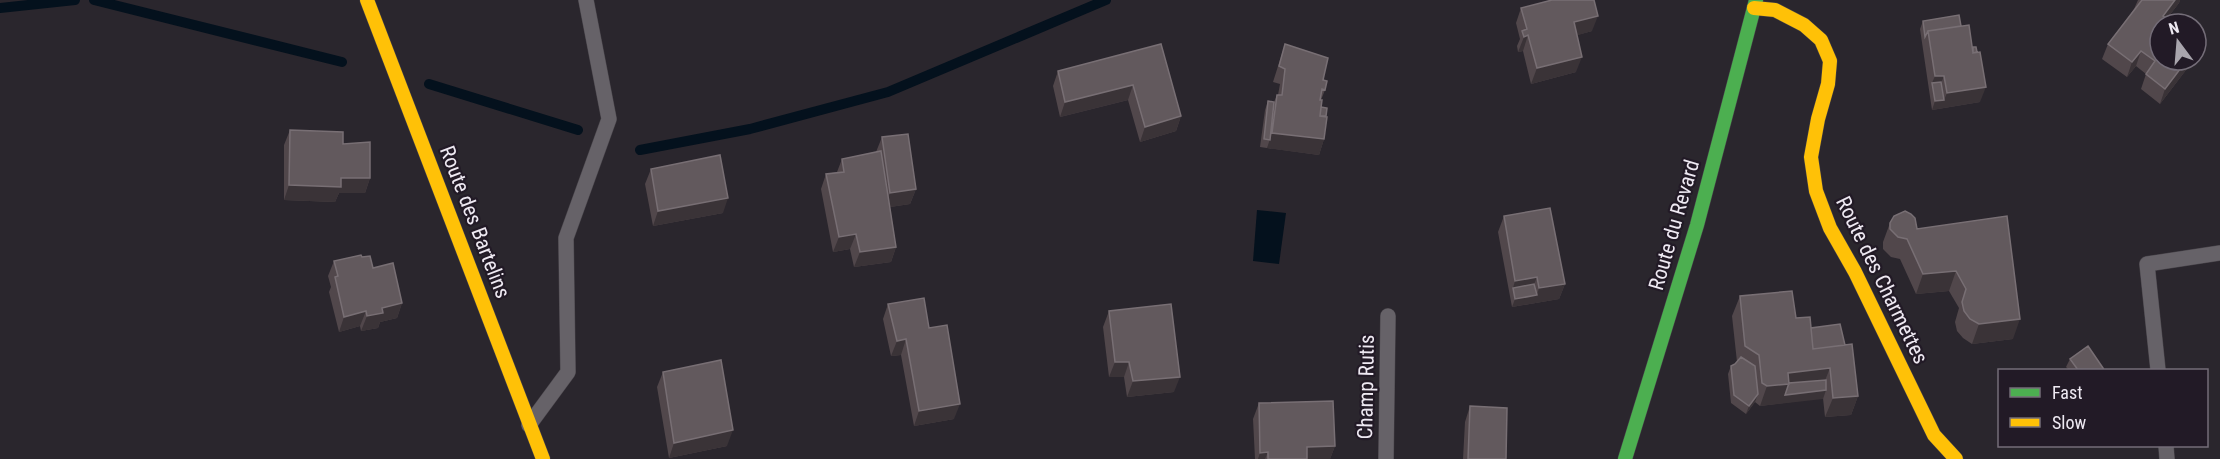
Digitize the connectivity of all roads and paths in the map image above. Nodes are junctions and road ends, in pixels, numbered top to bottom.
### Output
1 (367, 0) edge
2 (586, 0) edge
3 (1755, 4) edge
4 (2220, 253) edge
5 (1388, 316) dead end
6 (2158, 369) edge
7 (530, 425) junction
8 (543, 459) edge
9 (1386, 459) edge
10 (1625, 459) edge
11 (1956, 459) edge

1 - 7 street, Route des Bartelins
2 - 7 lane
3 - 10 street, Route du Revard
3 - 11 street, Route des Charmettes
4 - 6 lane
5 - 9 lane, Champ Rutis
7 - 8 street, Route des Bartelins

